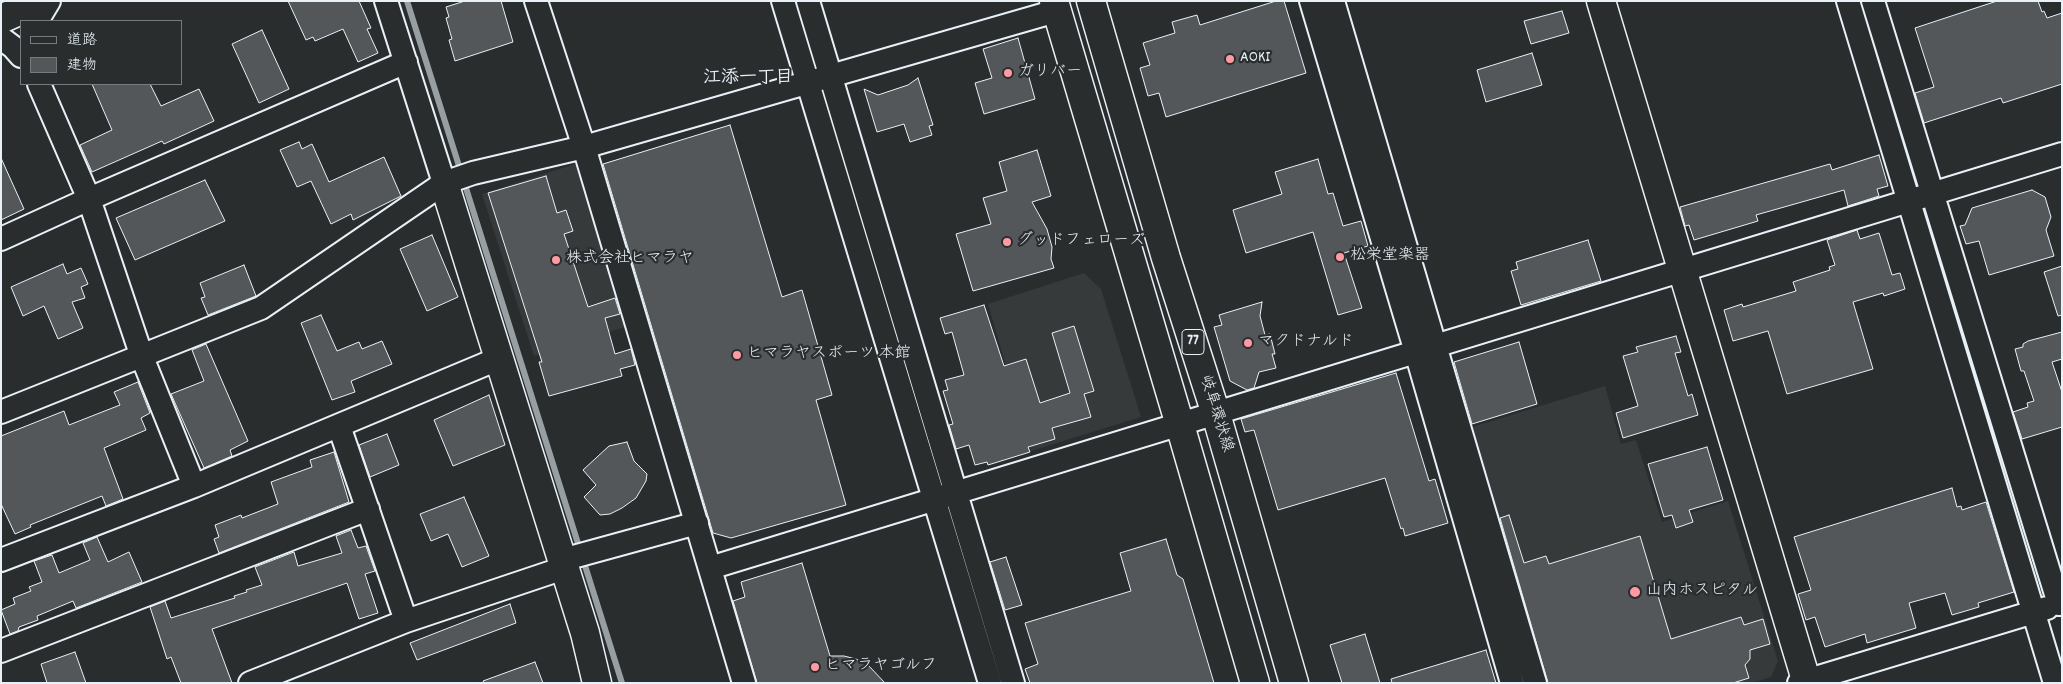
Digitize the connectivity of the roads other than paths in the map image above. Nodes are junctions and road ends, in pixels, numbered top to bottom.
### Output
1 (41, 1) edge
2 (49, 1) edge
3 (386, 1) edge
4 (536, 1) edge
5 (783, 1) edge
6 (808, 1) edge
7 (1091, 1) edge
8 (1311, 1) edge
9 (1333, 1) edge
10 (1601, 1) edge
11 (1848, 1) edge
12 (1874, 1) edge
13 (1055, 6) edge
14 (1, 18) edge
15 (38, 20) edge
16 (1, 38) edge
17 (20, 55) edge
18 (406, 62) junction
19 (831, 76) junction
20 (808, 82) junction
21 (40, 85) edge
22 (584, 147) junction
23 (2062, 154) edge
24 (448, 182) junction
25 (1932, 194) junction
26 (89, 199) junction
27 (1909, 201) junction
28 (1, 239) edge
29 (1683, 270) junction
30 (1427, 349) junction
31 (142, 357) junction
32 (500, 358) junction
33 (1, 412) edge
34 (1216, 414) junction
35 (1180, 425) junction
36 (339, 426) junction
37 (194, 486) junction
38 (945, 496) junction
39 (368, 509) junction
40 (696, 523) junction
41 (1, 560) edge
42 (566, 562) junction
43 (710, 568) junction
44 (2060, 603) edge
45 (2034, 612) junction
46 (406, 621) junction
47 (1, 651) edge
48 (1804, 682) edge
49 (250, 683) edge
50 (597, 683) edge
51 (744, 683) edge
52 (990, 683) edge
53 (1013, 683) edge
54 (1255, 683) edge
55 (1294, 683) edge
56 (1512, 683) edge
57 (1535, 683) edge
58 (2055, 683) edge

1 - 14 main road
2 - 15 street
3 - 18 street
4 - 22 street
5 - 20 street
6 - 19 street
7 - 34 main road, 岐阜環状線 / 77
8 - 30 street
9 - 30 street
10 - 29 main road
11 - 27 street
12 - 25 street
13 - 19 street
13 - 35 main road, 77
16 - 17 street
18 - 24 street
18 - 26 street
19 - 20 street
19 - 38 street
20 - 22 street
20 - 38 street
21 - 26 street
22 - 24 street
22 - 40 street
23 - 25 street
24 - 31 street
24 - 32 main road
25 - 27 street
25 - 44 street
26 - 28 street
26 - 31 street
27 - 29 street
27 - 45 street
29 - 30 street
29 - 48 main road
30 - 34 street
30 - 56 street
30 - 57 street
31 - 33 street
31 - 37 street
32 - 36 street
32 - 42 main road
34 - 35 street
34 - 55 main road, 岐阜環状線 / 77
35 - 38 street
35 - 54 main road, 77
36 - 37 street
36 - 39 street
37 - 41 street
38 - 43 street
38 - 52 street
38 - 53 street
39 - 46 street
39 - 47 street
40 - 42 street
40 - 43 street
42 - 46 street
42 - 50 main road
43 - 51 street
44 - 45 street
45 - 48 street
45 - 58 street
46 - 49 street

